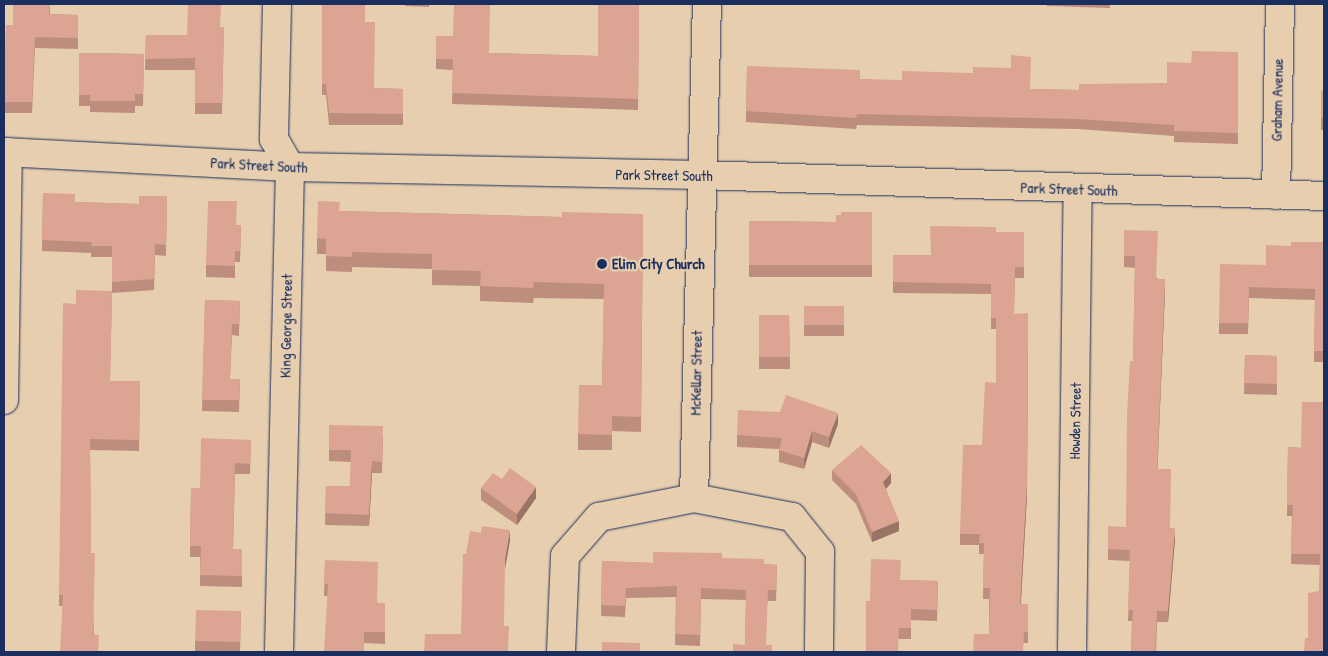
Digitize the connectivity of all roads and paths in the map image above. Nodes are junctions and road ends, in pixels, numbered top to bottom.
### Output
1 (277, 4) edge
2 (707, 4) edge
3 (1280, 4) edge
4 (6, 152) edge
5 (290, 167) junction
6 (702, 175) junction
7 (1078, 189) junction
8 (1276, 195) junction
9 (1324, 196) edge
10 (4, 400) edge
11 (694, 498) junction
12 (279, 652) edge
13 (561, 652) edge
14 (818, 652) edge
15 (1072, 652) edge

1 - 5 street
2 - 6 street, McKellar Street
3 - 8 street, Graham Avenue
4 - 5 street, Park Street South
4 - 10 street
5 - 6 street, Park Street South
5 - 12 street, King George Street
6 - 7 street, Park Street South
6 - 11 street, McKellar Street
7 - 8 street, Park Street South
7 - 15 street, Howden Street
8 - 9 street, Park Street South
11 - 13 street
11 - 14 street

